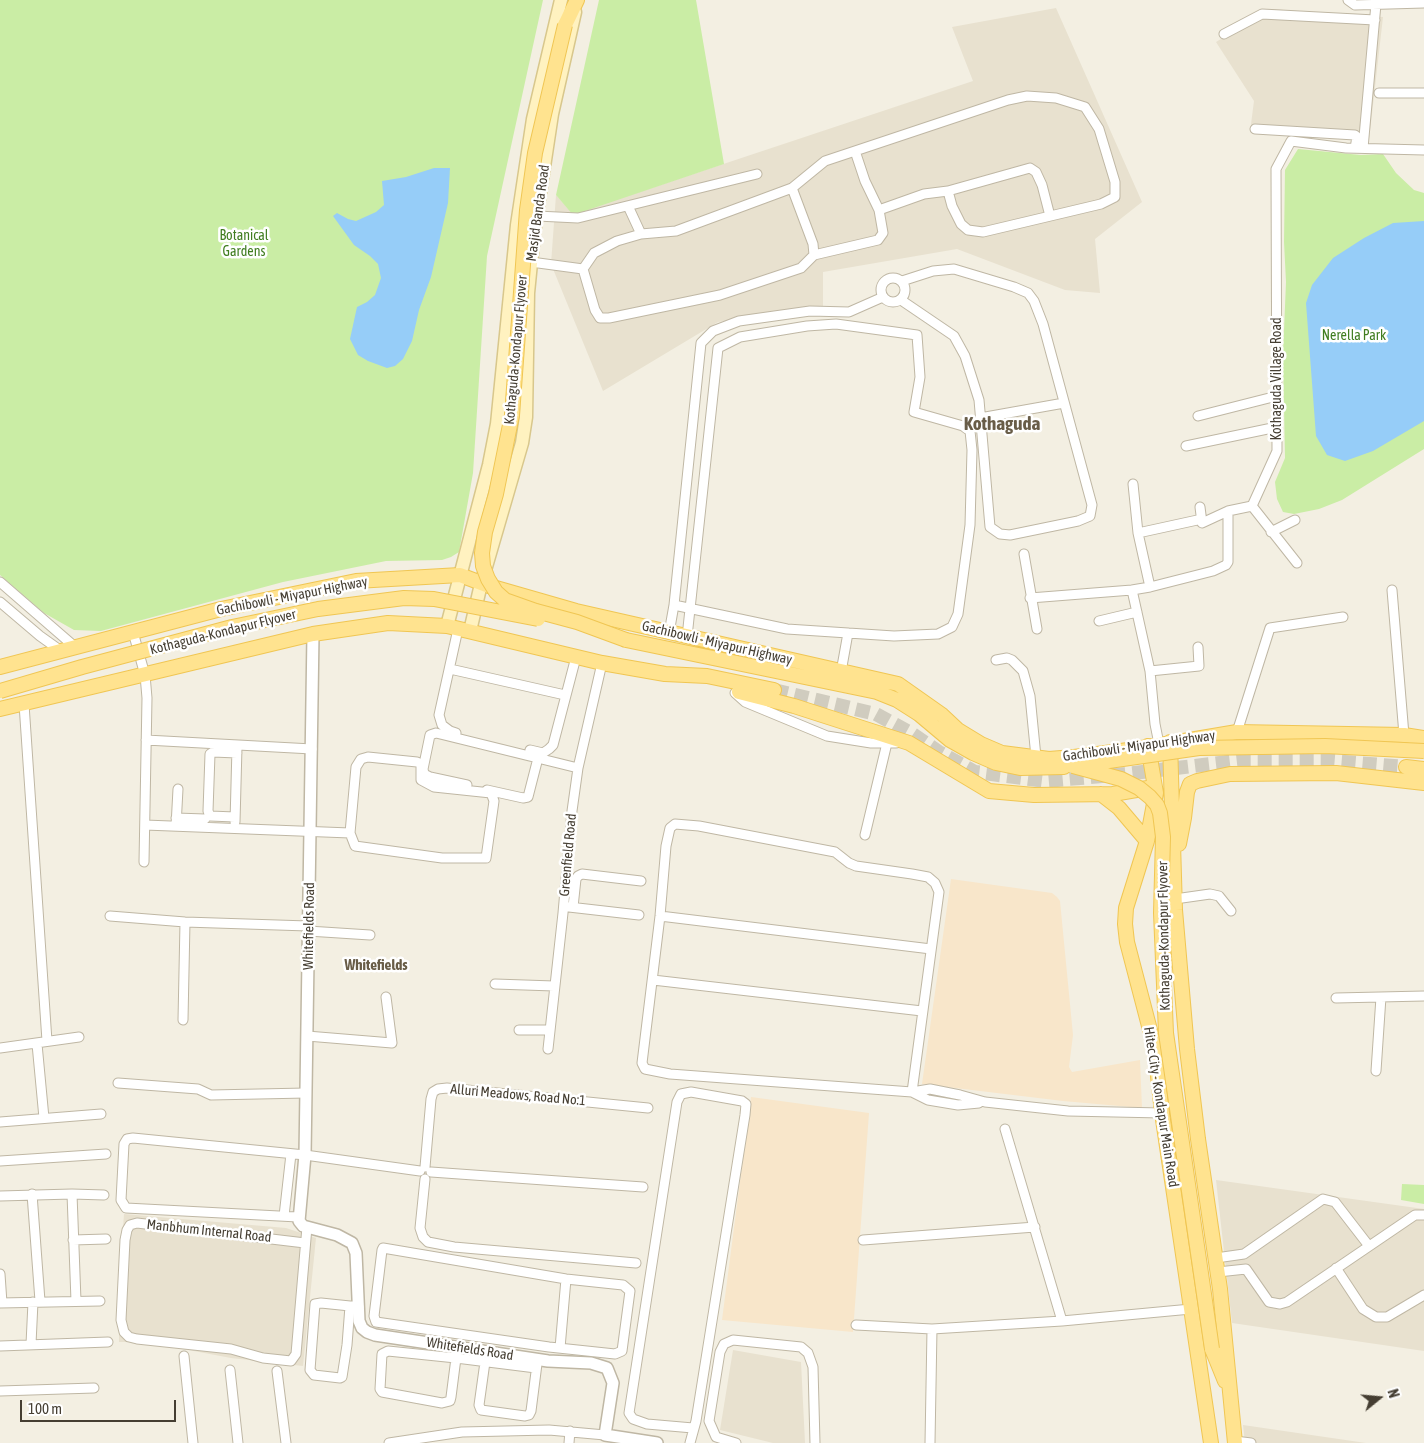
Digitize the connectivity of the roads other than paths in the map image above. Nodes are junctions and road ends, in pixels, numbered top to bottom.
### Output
1 (561, 0) edge
2 (577, 0) edge
3 (1348, 0) edge
4 (1424, 3) edge
5 (1376, 4) junction
6 (1375, 20) junction
7 (1224, 34) dead end
8 (1378, 92) dead end
9 (1424, 93) edge
10 (1255, 129) dead end
11 (1360, 148) junction
12 (1424, 150) edge
13 (856, 151) junction
14 (757, 174) dead end
15 (792, 188) junction
16 (948, 191) junction
17 (628, 206) junction
18 (879, 210) junction
19 (537, 216) junction
20 (1050, 216) junction
21 (641, 234) junction
22 (814, 255) junction
23 (531, 262) junction
24 (583, 269) junction
25 (902, 281) junction
26 (883, 297) junction
27 (901, 300) junction
28 (701, 343) junction
29 (718, 348) junction
30 (1277, 396) junction
31 (1064, 402) junction
32 (1198, 416) dead end
33 (980, 418) junction
34 (1277, 427) junction
35 (1186, 446) dead end
36 (1133, 484) dead end
37 (1252, 506) junction
38 (1200, 507) dead end
39 (1228, 511) junction
40 (1202, 519) junction
41 (1295, 520) dead end
42 (1271, 532) junction
43 (1138, 533) junction
44 (1024, 554) dead end
45 (1297, 563) dead end
46 (460, 575) junction
47 (0, 582) edge
48 (481, 584) junction
49 (1150, 587) junction
50 (1132, 590) junction
51 (1392, 590) dead end
52 (1030, 598) junction
53 (0, 602) edge
54 (674, 605) junction
55 (691, 609) junction
56 (1137, 612) junction
57 (1343, 617) dead end
58 (1099, 621) dead end
59 (459, 629) junction
60 (1037, 630) dead end
61 (133, 632) junction
62 (669, 633) junction
63 (848, 633) junction
64 (313, 634) junction
65 (686, 637) junction
66 (626, 640) junction
67 (75, 647) junction
68 (1198, 647) dead end
69 (61, 651) junction
70 (576, 657) junction
71 (996, 660) dead end
72 (602, 663) junction
73 (0, 667) edge
74 (450, 668) junction
75 (1150, 671) junction
76 (841, 672) junction
77 (145, 675) junction
78 (707, 676) junction
79 (0, 690) edge
80 (733, 690) junction
81 (774, 690) tunnel mouth
82 (565, 695) junction
83 (24, 704) junction
84 (0, 709) edge
85 (1237, 732) junction
86 (1404, 735) junction
87 (1424, 738) edge
88 (146, 740) junction
89 (208, 743) junction
90 (887, 743) junction
91 (909, 743) junction
92 (1159, 744) junction
93 (237, 748) junction
94 (312, 748) junction
95 (1424, 750) edge
96 (1036, 757) junction
97 (538, 758) junction
98 (1072, 766) junction
99 (1406, 767) tunnel mouth
100 (578, 768) junction
101 (1424, 769) edge
102 (1424, 783) edge
103 (1171, 786) junction
104 (1156, 787) junction
105 (178, 789) dead end
106 (1101, 794) junction
107 (235, 816) junction
108 (178, 822) junction
109 (205, 823) junction
110 (145, 825) junction
111 (235, 828) junction
112 (310, 830) junction
113 (350, 833) junction
114 (865, 835) dead end
115 (1147, 842) junction
116 (144, 862) dead end
117 (1175, 866) junction
118 (640, 881) dead end
119 (1175, 899) junction
120 (564, 903) junction
121 (574, 903) junction
122 (1230, 911) dead end
123 (638, 915) dead end
124 (110, 916) dead end
125 (660, 916) junction
126 (185, 922) junction
127 (308, 929) junction
128 (370, 935) dead end
129 (931, 949) junction
130 (653, 980) junction
131 (495, 984) dead end
132 (554, 986) junction
133 (1424, 996) edge
134 (386, 997) dead end
135 (1381, 997) junction
136 (1336, 998) dead end
137 (922, 1010) junction
138 (183, 1020) dead end
139 (519, 1030) dead end
140 (550, 1030) junction
141 (307, 1036) junction
142 (79, 1037) dead end
143 (47, 1041) junction
144 (37, 1044) junction
145 (0, 1048) edge
146 (548, 1049) dead end
147 (1376, 1071) dead end
148 (118, 1083) dead end
149 (912, 1092) junction
150 (306, 1093) junction
151 (648, 1108) dead end
152 (1162, 1113) junction
153 (101, 1114) dead end
154 (44, 1118) junction
155 (0, 1122) edge
156 (1006, 1129) dead end
157 (106, 1154) dead end
158 (291, 1154) junction
159 (305, 1155) junction
160 (0, 1161) edge
161 (425, 1172) junction
162 (643, 1187) dead end
163 (32, 1194) junction
164 (72, 1194) junction
165 (104, 1195) dead end
166 (0, 1196) edge
167 (1424, 1215) edge
168 (284, 1216) junction
169 (302, 1223) junction
170 (1035, 1227) junction
171 (106, 1239) dead end
172 (74, 1240) junction
173 (864, 1240) dead end
174 (302, 1242) junction
175 (1369, 1246) junction
176 (1244, 1254) junction
177 (636, 1263) dead end
178 (1221, 1265) junction
179 (1336, 1268) junction
180 (1246, 1269) junction
181 (0, 1274) edge
182 (566, 1279) junction
183 (1424, 1295) edge
184 (36, 1301) junction
185 (76, 1301) junction
186 (100, 1301) dead end
187 (1, 1303) edge
188 (354, 1306) junction
189 (1191, 1309) junction
190 (1062, 1321) junction
191 (856, 1325) dead end
192 (932, 1330) junction
193 (108, 1342) dead end
194 (31, 1344) junction
195 (0, 1346) edge
196 (549, 1347) junction
197 (563, 1348) junction
198 (457, 1353) junction
199 (184, 1356) dead end
200 (485, 1362) junction
201 (567, 1362) junction
202 (540, 1363) junction
203 (230, 1370) dead end
204 (277, 1371) dead end
205 (94, 1388) dead end
206 (0, 1391) edge
207 (1231, 1396) junction
208 (693, 1428) junction
209 (570, 1431) junction
210 (605, 1435) junction
211 (1235, 1442) edge
212 (193, 1443) edge
213 (238, 1443) edge
214 (286, 1443) edge
215 (389, 1443) edge
216 (569, 1443) edge
217 (657, 1443) edge
218 (690, 1443) edge
219 (736, 1443) edge
220 (815, 1443) edge
221 (930, 1443) edge
222 (1211, 1443) edge
223 (1251, 1443) edge

1 - 46 main road, Masjid Banda Road
2 - 19 main road, Masjid Banda Road
2 - 66 main road, Kothaguda-Kondapur Flyover, bridge
3 - 5 street
4 - 5 street
5 - 6 street
6 - 7 street
6 - 11 street
8 - 9 street
10 - 11 street
11 - 12 street, Kothaguda Village Road
11 - 30 street, Kothaguda Village Road
13 - 15 street
13 - 18 street
13 - 20 street
14 - 17 street
15 - 21 street
15 - 22 street
16 - 18 street
16 - 20 street
16 - 20 street
17 - 19 street
17 - 21 street
18 - 22 street
19 - 23 main road, Masjid Banda Road
21 - 24 street
22 - 24 street
23 - 24 street
23 - 48 main road, Masjid Banda Road
25 - 26 street
25 - 27 street
25 - 31 street
26 - 27 street
26 - 28 street
27 - 33 street
28 - 29 street
28 - 54 street
29 - 55 street
29 - 63 street
30 - 32 street
30 - 34 street, Kothaguda Village Road
31 - 33 street
31 - 33 street
34 - 35 street
34 - 37 street, Kothaguda Village Road
36 - 43 street
37 - 39 street
37 - 42 street
38 - 40 street
39 - 40 street
39 - 49 street
40 - 43 street
41 - 42 street
42 - 45 street
43 - 49 street
44 - 52 street
46 - 48 main road, Gachibowli - Miyapur Highway
46 - 59 main road, Masjid Banda Road
46 - 61 main road, Gachibowli - Miyapur Highway
47 - 67 street
48 - 59 main road, Masjid Banda Road
48 - 62 main road, Gachibowli - Miyapur Highway
49 - 50 street
50 - 52 street
50 - 56 street
51 - 86 street
52 - 60 street
53 - 69 street
54 - 55 street
54 - 62 street
55 - 63 street
55 - 65 street
56 - 58 street
56 - 75 street
57 - 85 street
59 - 64 main road
59 - 70 main road
59 - 74 street
61 - 67 main road, Gachibowli - Miyapur Highway
61 - 77 street
62 - 65 main road, Gachibowli - Miyapur Highway
63 - 76 street
64 - 77 main road
64 - 94 street, Whitefields Road
65 - 76 main road, Gachibowli - Miyapur Highway
66 - 79 main road, Kothaguda-Kondapur Flyover, bridge
66 - 98 main road, Kothaguda-Kondapur Flyover
67 - 69 main road, Gachibowli - Miyapur Highway
68 - 75 street
69 - 73 main road, Gachibowli - Miyapur Highway
70 - 72 main road
70 - 82 street
71 - 96 street
72 - 78 main road
72 - 100 street, Greenfield Road
74 - 82 street
74 - 82 street
75 - 92 street
76 - 96 main road, Gachibowli - Miyapur Highway
77 - 83 main road
77 - 88 street
78 - 80 main road
78 - 81 main road
80 - 90 street
80 - 91 main road
83 - 84 main road
83 - 143 street
85 - 86 main road, Gachibowli - Miyapur Highway
85 - 92 main road, Gachibowli - Miyapur Highway
86 - 87 main road, Gachibowli - Miyapur Highway
88 - 89 street
88 - 110 street
89 - 93 street
89 - 109 street
90 - 91 street
90 - 114 street
91 - 106 main road
92 - 96 main road, Gachibowli - Miyapur Highway
92 - 103 main road
92 - 104 main road, Hitec City - Kondapur Main Road
93 - 94 street
93 - 107 street
93 - 107 street
94 - 112 street, Whitefields Road
95 - 98 main road, Kothaguda-Kondapur Flyover, bridge
97 - 97 street
97 - 100 street
98 - 207 main road, Kothaguda-Kondapur Flyover, bridge
99 - 101 main road
100 - 120 street, Greenfield Road
102 - 117 main road
103 - 104 main road
103 - 117 main road
104 - 106 main road
104 - 115 main road, Hitec City - Kondapur Main Road
105 - 108 street
106 - 115 main road
107 - 111 street
108 - 109 street
108 - 110 street
109 - 111 street
110 - 116 street
111 - 112 street
112 - 113 street
112 - 127 street, Whitefields Road
113 - 113 street
115 - 152 main road, Hitec City - Kondapur Main Road
117 - 119 main road
118 - 121 street
119 - 122 street
119 - 178 main road
120 - 121 street
120 - 132 street, Greenfield Road
121 - 123 street
124 - 126 street
125 - 129 street
125 - 129 street
125 - 130 street
126 - 127 street
126 - 138 street
127 - 128 street
127 - 141 street, Whitefields Road
129 - 137 street
130 - 137 street
130 - 149 street
131 - 132 street
132 - 140 street, Greenfield Road
133 - 135 street
134 - 141 street
135 - 136 street
135 - 147 street
137 - 149 street
139 - 140 street
140 - 146 street, Greenfield Road
141 - 150 street, Whitefields Road
142 - 143 street
143 - 144 street
144 - 145 street
144 - 154 street
148 - 150 street
149 - 152 street
150 - 159 street, Whitefields Road
151 - 161 street, Alluri Meadows, Road No:1
152 - 189 main road, Hitec City - Kondapur Main Road
153 - 154 street
154 - 155 street
156 - 170 street
157 - 160 street
158 - 159 street
158 - 168 street
158 - 168 street, Whitefields Road
159 - 161 street
159 - 169 street, Whitefields Road
161 - 162 street
161 - 177 street, Alluri Meadows, Road No:1
163 - 164 street
163 - 166 street
163 - 184 street
164 - 165 street
164 - 172 street
167 - 175 street
168 - 169 street, Whitefields Road
169 - 174 street
169 - 188 street, Whitefields Road
170 - 173 street
170 - 190 street
171 - 172 street
172 - 185 street
174 - 174 street, Manbhum Internal Road
175 - 176 street
175 - 179 street
176 - 178 street
176 - 180 street
178 - 180 street
178 - 207 main road
179 - 180 street
179 - 183 street
181 - 187 street
182 - 196 street
182 - 197 street
182 - 197 street
184 - 185 street
184 - 187 street
184 - 194 street
185 - 186 street
188 - 188 street
188 - 198 street, Whitefields Road
189 - 190 street
189 - 222 main road, Hitec City - Kondapur Main Road
190 - 192 street
191 - 192 street
192 - 221 street
193 - 194 street
194 - 195 street
196 - 197 street
196 - 202 street
197 - 201 street
198 - 198 street
198 - 200 street
198 - 202 street, Whitefields Road
199 - 212 street
200 - 202 street
200 - 202 street
201 - 202 street, Whitefields Road
201 - 210 street, Whitefields Road
203 - 213 street
204 - 214 street
205 - 206 street
207 - 211 main road
208 - 208 street
208 - 218 street
209 - 210 street
209 - 215 street
209 - 216 street
210 - 217 street
211 - 223 street
219 - 220 street

